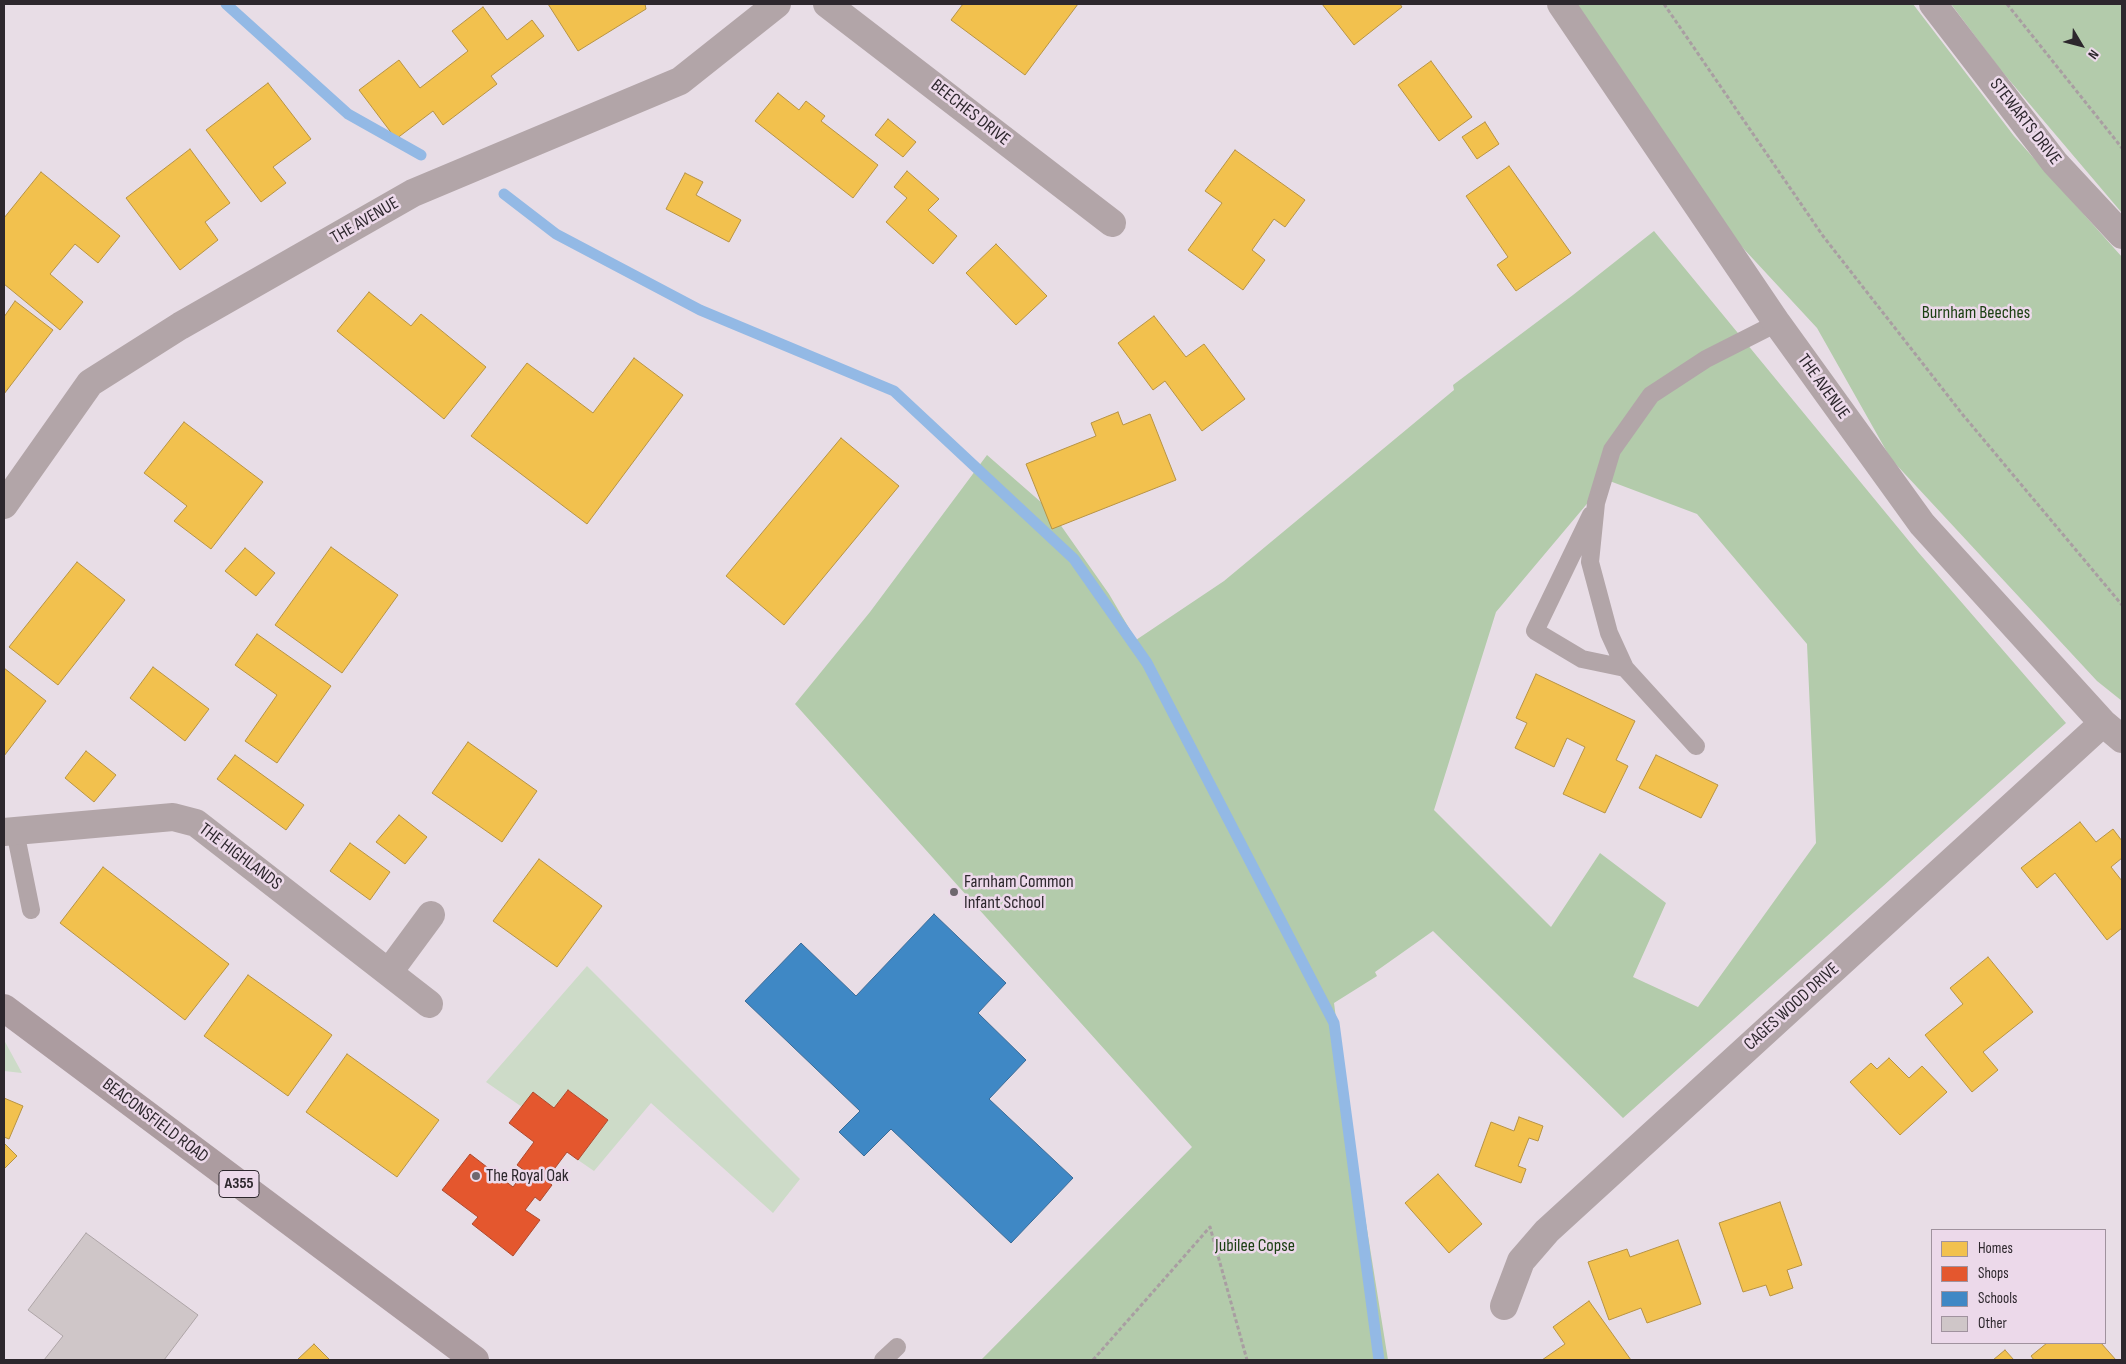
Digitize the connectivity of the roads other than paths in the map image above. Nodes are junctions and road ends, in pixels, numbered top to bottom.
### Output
1 (777, 4) edge
2 (828, 4) edge
3 (1562, 4) edge
4 (1933, 4) edge
5 (1112, 222) dead end
6 (2122, 235) edge
7 (1777, 323) junction
8 (1596, 503) junction
9 (4, 505) edge
10 (1625, 668) junction
11 (2112, 731) edge
12 (1696, 746) dead end
13 (9, 831) edge
14 (31, 910) dead end
15 (431, 915) dead end
16 (390, 972) junction
17 (429, 1004) dead end
18 (4, 1008) edge
19 (1504, 1306) dead end
20 (897, 1347) dead end
21 (475, 1360) edge
22 (884, 1360) edge

1 - 9 street, THE AVENUE
2 - 5 street, BEECHES DRIVE
3 - 7 street, THE AVENUE
4 - 6 street, STEWARTS DRIVE
7 - 8 lane
7 - 11 street, THE AVENUE
8 - 10 lane
8 - 10 lane
10 - 12 lane
11 - 19 street, CAGES WOOD DRIVE
13 - 14 lane
13 - 16 street, THE HIGHLANDS
15 - 16 street
16 - 17 street, THE HIGHLANDS
18 - 21 main road, BEACONSFIELD ROAD / A355
20 - 22 lane

